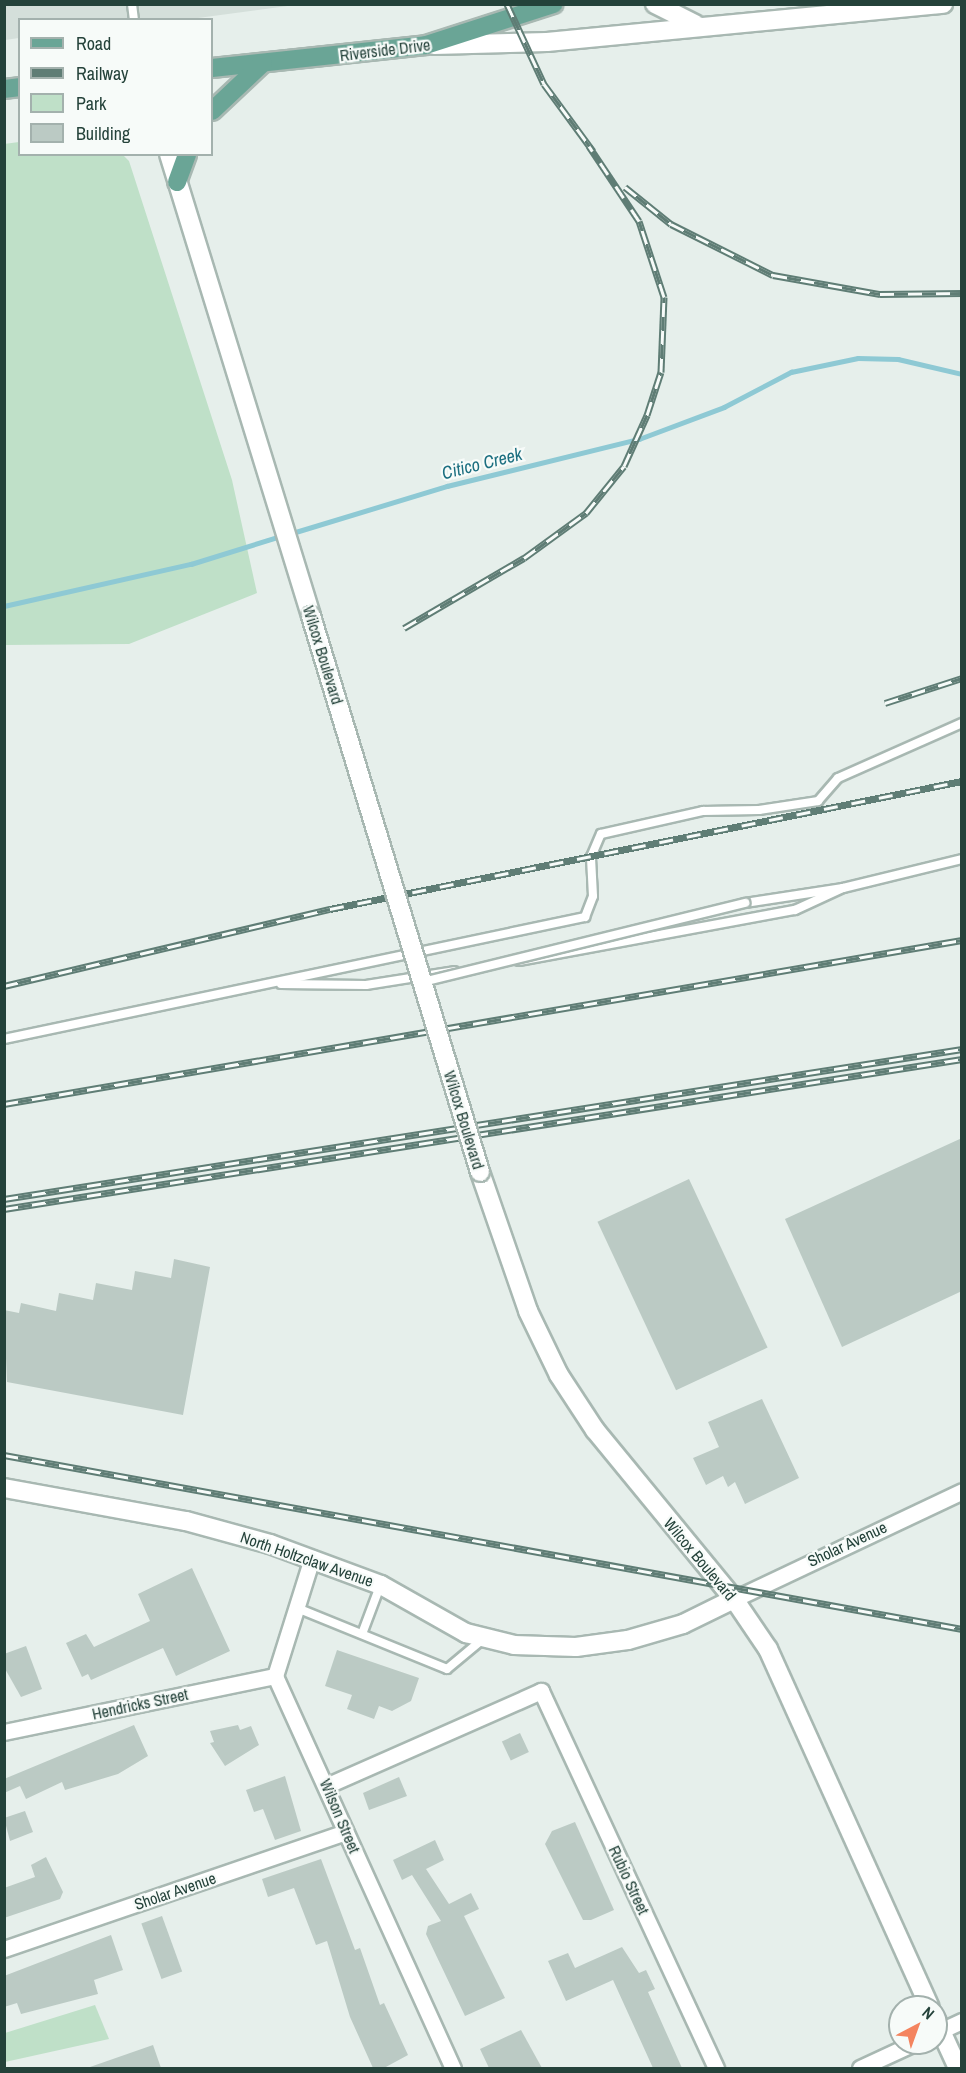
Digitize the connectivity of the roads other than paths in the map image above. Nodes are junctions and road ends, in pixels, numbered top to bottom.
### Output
1 (655, 4) edge
2 (934, 5) edge
3 (543, 7) edge
4 (878, 7) edge
5 (700, 26) junction
6 (426, 45) junction
7 (263, 63) junction
8 (213, 68) edge
9 (213, 110) edge
10 (170, 156) edge
11 (187, 156) edge
12 (177, 182) junction
13 (962, 723) edge
14 (962, 859) edge
15 (843, 888) junction
16 (422, 982) junction
17 (268, 984) junction
18 (4, 1039) edge
19 (4, 1488) edge
20 (962, 1491) edge
21 (312, 1558) junction
22 (381, 1585) junction
23 (734, 1599) junction
24 (297, 1608) junction
25 (362, 1634) junction
26 (483, 1639) junction
27 (275, 1676) junction
28 (4, 1732) edge
29 (328, 1785) junction
30 (346, 1832) junction
31 (4, 1949) edge
32 (925, 1995) edge
33 (948, 2048) edge
34 (888, 2055) edge
35 (453, 2068) edge
36 (716, 2068) edge
37 (860, 2068) edge
38 (958, 2068) edge

1 - 5 main road
2 - 4 main road
3 - 6 main road, Riverside Drive
4 - 5 main road
5 - 6 main road
6 - 7 main road, Riverside Drive
7 - 8 main road, Riverside Drive
7 - 9 main road
10 - 12 main road, Wilcox Boulevard
11 - 12 main road
12 - 16 main road, Wilcox Boulevard, bridge
13 - 17 lane
14 - 15 lane
15 - 16 lane, bridge
15 - 17 lane
16 - 23 main road, Wilcox Boulevard, bridge
17 - 18 lane
19 - 21 main road, North Holtzclaw Avenue
20 - 23 street, Sholar Avenue
21 - 22 main road, North Holtzclaw Avenue
21 - 24 street
22 - 25 lane
22 - 26 main road, North Holtzclaw Avenue
23 - 26 main road, North Holtzclaw Avenue
23 - 32 main road, Wilcox Boulevard
24 - 25 lane
24 - 27 street
25 - 26 lane
27 - 28 street, Hendricks Street
27 - 29 street, Wilson Street
29 - 30 street, Wilson Street
29 - 36 street, Rubio Street
30 - 31 street, Sholar Avenue
30 - 35 street, Wilson Street
33 - 38 main road
34 - 37 street

